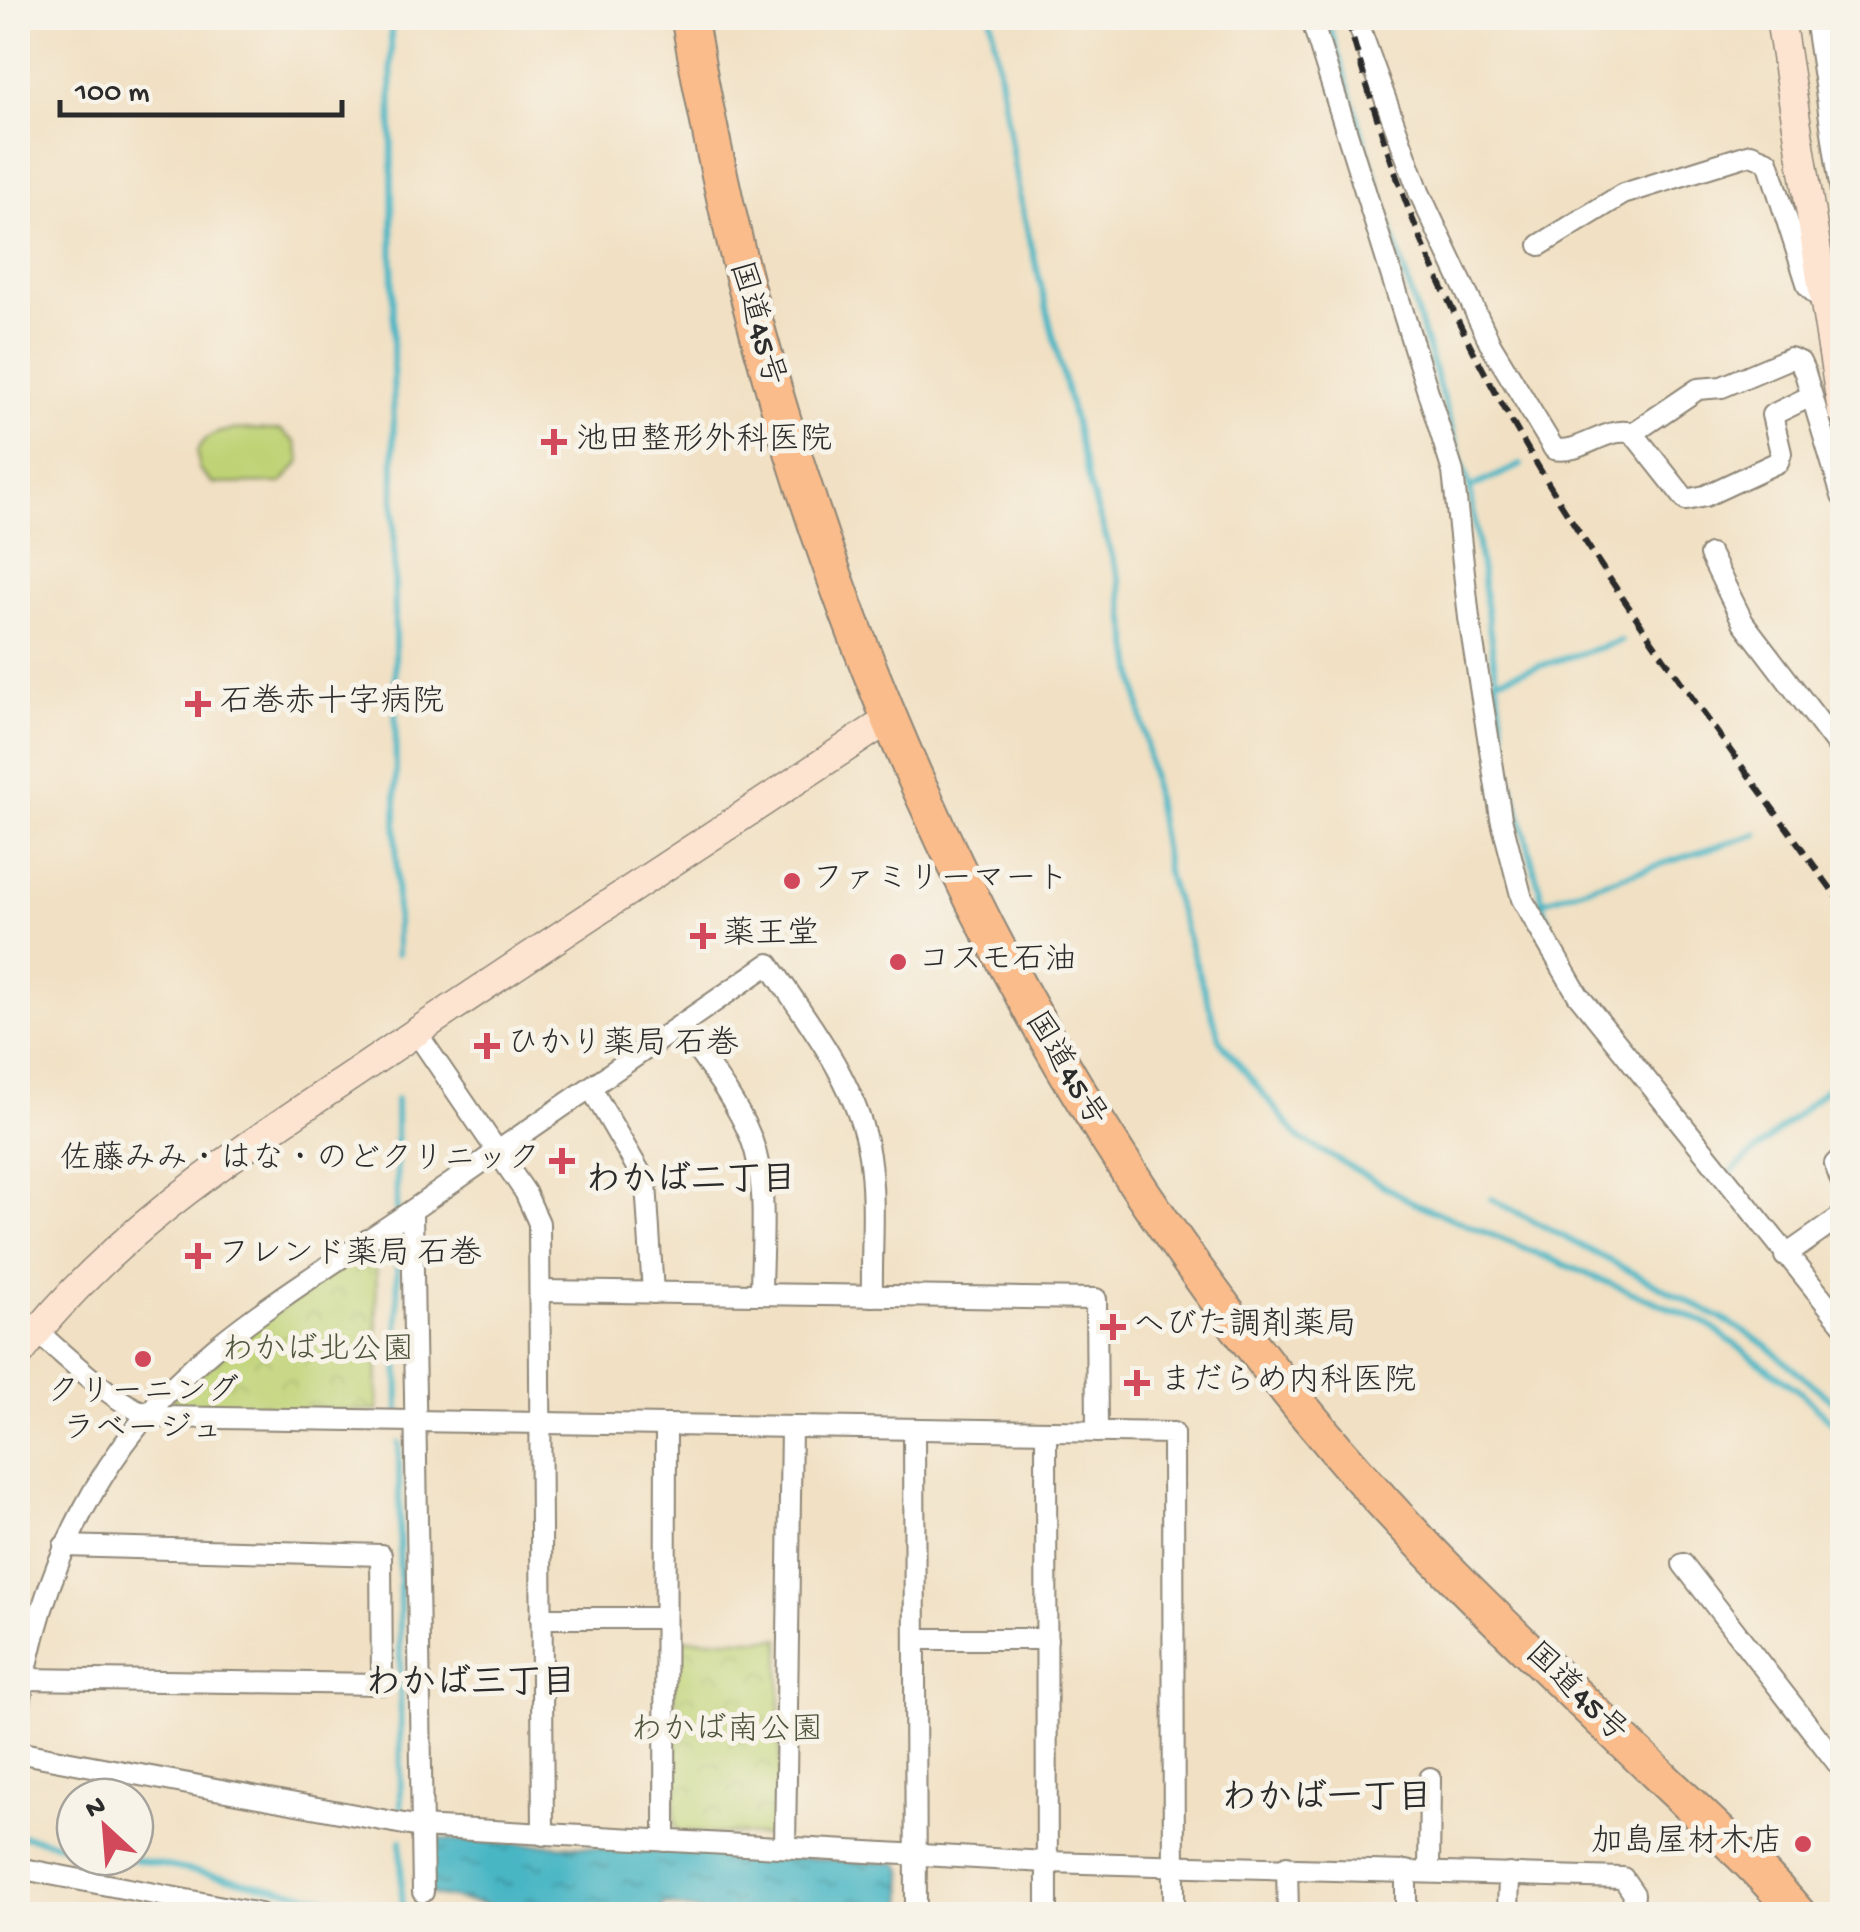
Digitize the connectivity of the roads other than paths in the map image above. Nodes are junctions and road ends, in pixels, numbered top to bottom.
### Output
1 (690, 18) edge
2 (1311, 18) edge
3 (1356, 18) edge
4 (1780, 18) edge
5 (1815, 18) edge
6 (1842, 198) edge
7 (1540, 245) dead end
8 (1826, 306) junction
9 (1811, 396) junction
10 (1842, 412) edge
11 (1633, 432) junction
12 (1842, 496) edge
13 (1710, 555) dead end
14 (890, 719) junction
15 (1842, 752) edge
16 (680, 1026) junction
17 (416, 1032) junction
18 (591, 1088) junction
19 (498, 1151) junction
20 (1842, 1157) edge
21 (1842, 1183) edge
22 (412, 1211) junction
23 (1842, 1216) edge
24 (1790, 1251) junction
25 (542, 1292) junction
26 (652, 1293) junction
27 (761, 1294) junction
28 (872, 1296) junction
29 (27, 1323) edge
30 (1842, 1323) edge
31 (18, 1356) edge
32 (146, 1416) junction
33 (417, 1422) junction
34 (540, 1424) junction
35 (666, 1426) junction
36 (791, 1427) junction
37 (914, 1429) junction
38 (1046, 1431) junction
39 (1098, 1432) junction
40 (64, 1546) junction
41 (1683, 1564) dead end
42 (541, 1618) junction
43 (663, 1618) junction
44 (915, 1639) junction
45 (1047, 1639) junction
46 (23, 1679) junction
47 (18, 1717) edge
48 (18, 1748) edge
49 (1842, 1769) edge
50 (1430, 1778) dead end
51 (420, 1826) junction
52 (543, 1835) junction
53 (664, 1841) junction
54 (785, 1847) junction
55 (915, 1854) junction
56 (1048, 1862) junction
57 (1174, 1864) junction
58 (1287, 1866) junction
59 (18, 1868) edge
60 (1406, 1871) junction
61 (1430, 1871) junction
62 (1509, 1874) junction
63 (423, 1892) dead end
64 (180, 1907) edge
65 (260, 1914) edge
66 (916, 1914) edge
67 (1047, 1914) edge
68 (1174, 1914) edge
69 (1288, 1914) edge
70 (1406, 1914) edge
71 (1508, 1914) edge
72 (1632, 1914) edge
73 (1798, 1914) edge

1 - 14 highway, 国道45号
2 - 24 street
3 - 11 street
4 - 8 street
5 - 6 street
7 - 8 street
8 - 10 street
9 - 11 street
9 - 11 street
9 - 12 street
13 - 15 street
14 - 17 street
14 - 73 highway, 国道45号
16 - 18 street
16 - 27 street
16 - 28 street
17 - 19 street
17 - 29 street
18 - 19 street
18 - 26 street
19 - 22 street
19 - 25 street
20 - 21 street
22 - 32 street
22 - 33 street
23 - 24 street
24 - 30 street
25 - 26 street
25 - 34 street
26 - 27 street
27 - 28 street
28 - 39 street
29 - 31 street
29 - 32 street
32 - 33 street
32 - 40 street
33 - 34 street
33 - 51 street
34 - 35 street
34 - 42 street
35 - 36 street
35 - 43 street
36 - 37 street
36 - 54 street
37 - 38 street
37 - 44 street
38 - 39 street
38 - 45 street
39 - 57 street
40 - 46 street
40 - 46 street
41 - 49 street
42 - 43 street
42 - 52 street
43 - 53 street
44 - 45 street
44 - 55 street
45 - 56 street
46 - 47 street
48 - 51 street
50 - 61 street
51 - 52 street
51 - 63 street
52 - 53 street
53 - 54 street
54 - 55 street
55 - 56 street
55 - 66 street
56 - 57 street
56 - 67 street
57 - 58 street
57 - 68 street
58 - 60 street
58 - 69 street
59 - 64 street
60 - 61 street
60 - 70 street
61 - 62 street
62 - 71 street
62 - 72 street
64 - 65 street

